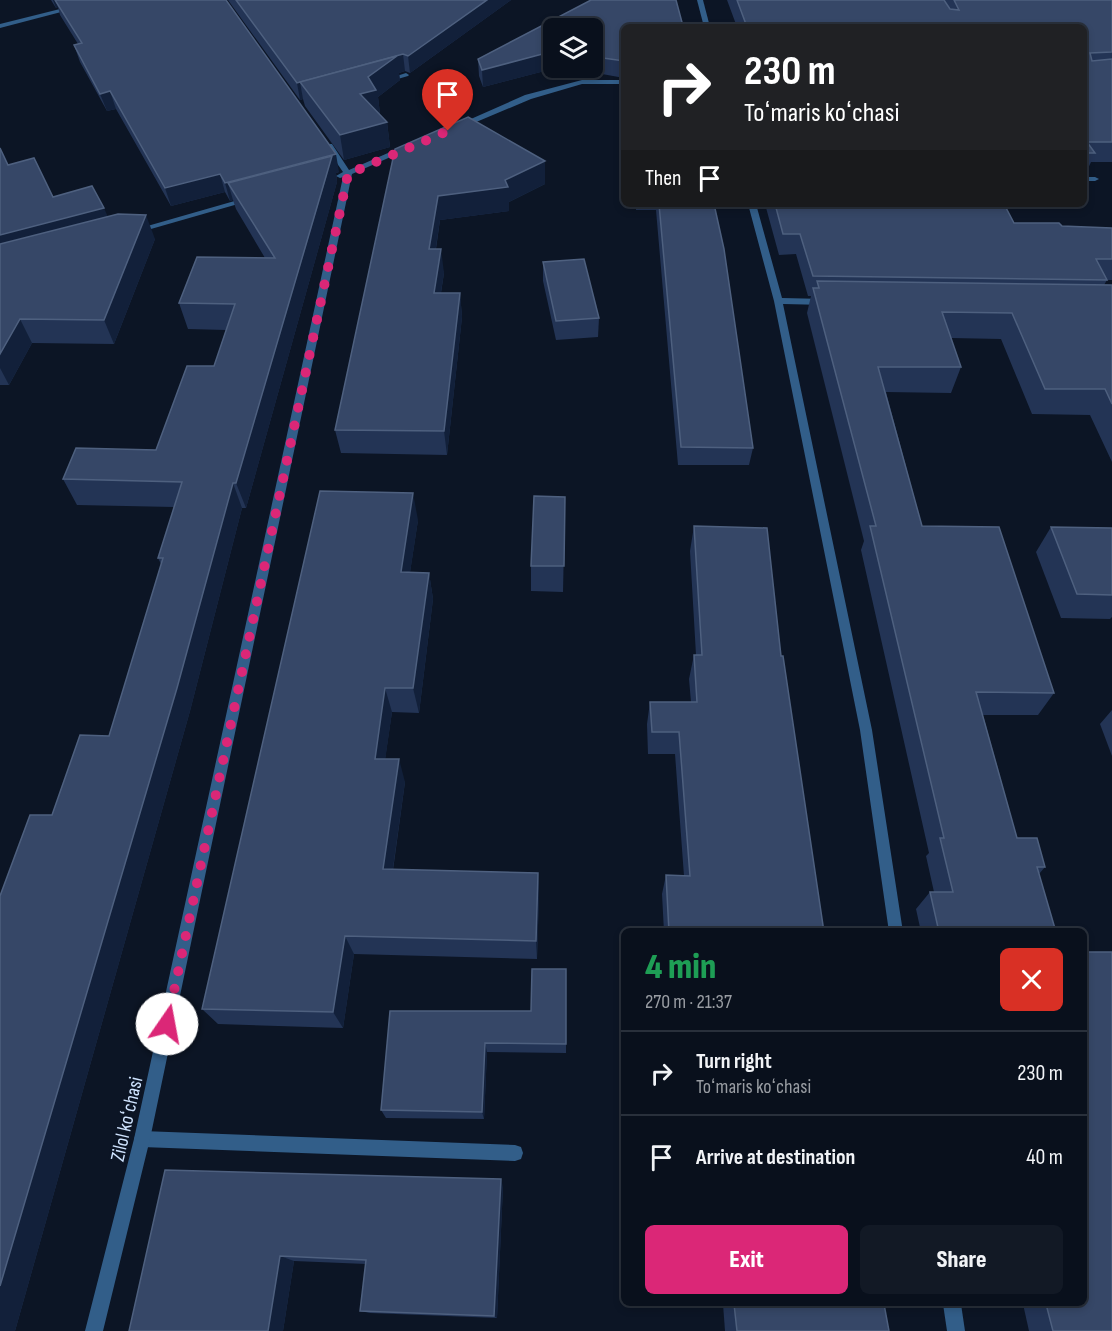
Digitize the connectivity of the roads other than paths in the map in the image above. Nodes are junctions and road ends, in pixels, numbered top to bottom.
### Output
1 (104, 0) edge
2 (700, 0) edge
3 (706, 24) edge
4 (0, 26) edge
5 (406, 75) dead end
6 (621, 82) edge
7 (374, 84) edge
8 (454, 129) edge
9 (323, 139) edge
10 (412, 147) edge
11 (348, 174) junction
12 (1087, 179) edge
13 (1095, 179) dead end
14 (326, 180) edge
15 (258, 198) edge
16 (753, 207) edge
17 (124, 234) edge
18 (778, 301) junction
19 (838, 302) edge
20 (895, 928) edge
21 (142, 1139) junction
22 (515, 1153) dead end
23 (952, 1306) edge
24 (94, 1331) edge
25 (956, 1331) edge

1 - 4 street
2 - 3 street
5 - 7 street
6 - 8 street
9 - 11 street
10 - 11 street
11 - 14 street
11 - 21 street, Zilol koʻchasi
12 - 13 street
15 - 17 street
16 - 18 street
18 - 19 street
18 - 20 street
21 - 22 street
21 - 24 street, Zilol koʻchasi
23 - 25 street

